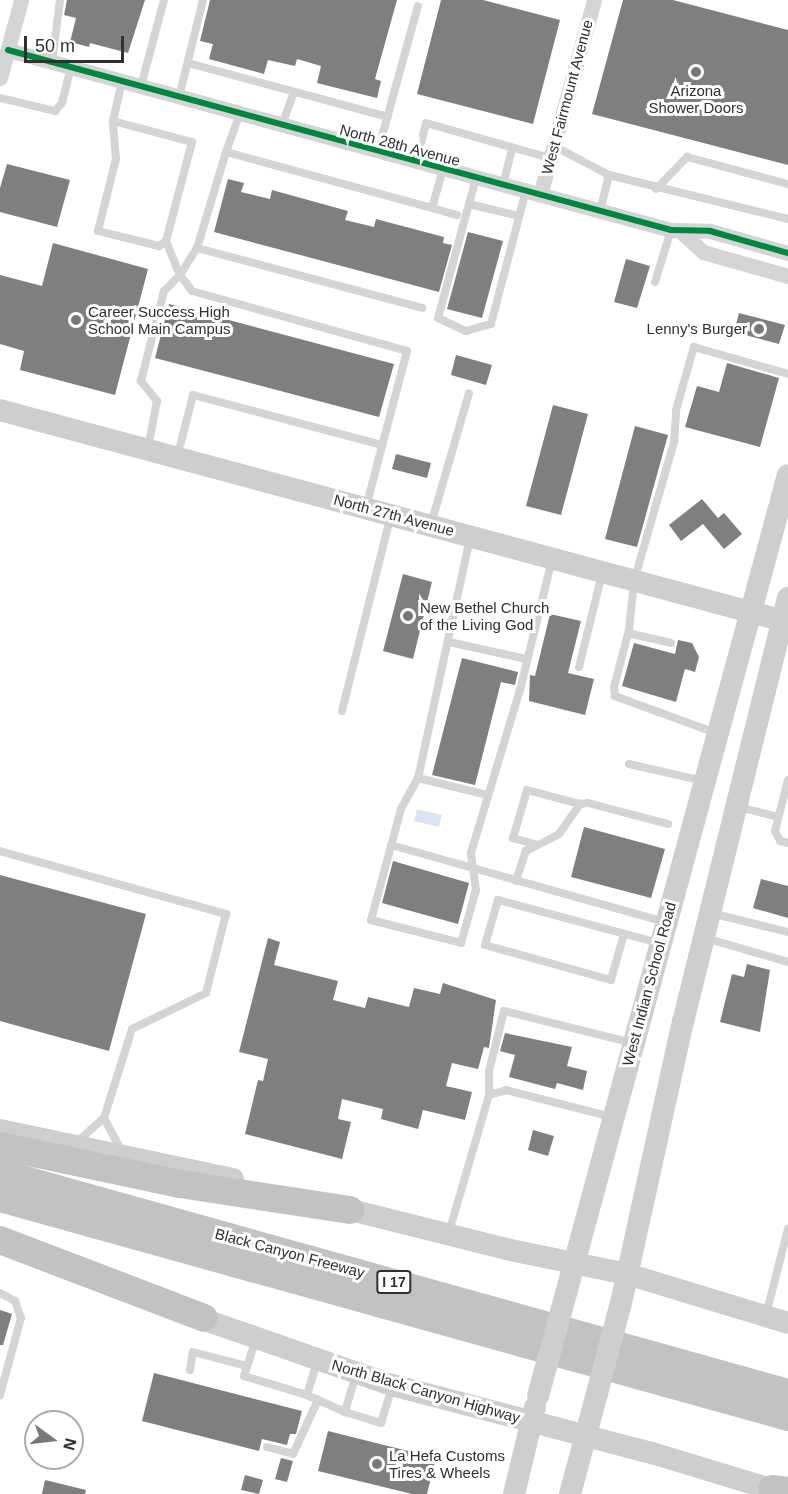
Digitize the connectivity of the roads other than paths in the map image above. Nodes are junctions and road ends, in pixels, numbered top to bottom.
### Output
1 (21, 0) edge
2 (60, 0) edge
3 (164, 0) edge
4 (203, 0) edge
5 (594, 0) edge
6 (418, 6) dead end
7 (6, 43) edge
8 (52, 62) junction
9 (188, 63) junction
10 (71, 67) junction
11 (1, 71) edge
12 (122, 81) junction
13 (141, 86) junction
14 (293, 94) junction
15 (179, 97) junction
16 (0, 98) edge
17 (240, 113) junction
18 (388, 117) junction
19 (113, 121) junction
20 (282, 125) junction
21 (512, 148) junction
22 (378, 151) junction
23 (226, 152) junction
24 (552, 152) junction
25 (416, 161) junction
26 (443, 169) junction
27 (609, 175) junction
28 (476, 178) junction
29 (788, 184) edge
30 (503, 185) junction
31 (656, 189) junction
32 (533, 193) junction
33 (469, 204) junction
34 (432, 208) junction
35 (600, 211) junction
36 (457, 214) dead end
37 (519, 216) junction
38 (788, 219) edge
39 (676, 231) junction
40 (166, 241) junction
41 (197, 248) junction
42 (788, 253) edge
43 (180, 275) junction
44 (788, 276) edge
45 (655, 282) dead end
46 (422, 308) dead end
47 (788, 374) edge
48 (468, 393) dead end
49 (0, 410) edge
50 (382, 445) junction
51 (148, 450) junction
52 (177, 457) junction
53 (788, 475) edge
54 (366, 507) junction
55 (392, 514) junction
56 (431, 525) junction
57 (471, 536) junction
58 (552, 558) junction
59 (603, 573) junction
60 (634, 581) junction
61 (788, 598) edge
62 (750, 612) junction
63 (785, 621) edge
64 (628, 633) junction
65 (449, 642) junction
66 (671, 643) dead end
67 (526, 659) junction
68 (579, 667) dead end
69 (342, 711) dead end
70 (718, 733) junction
71 (629, 764) dead end
72 (418, 778) junction
73 (788, 780) edge
74 (705, 781) junction
75 (488, 795) junction
76 (580, 804) junction
77 (735, 806) junction
78 (782, 813) edge
79 (668, 824) dead end
80 (788, 843) edge
81 (535, 844) junction
82 (391, 845) junction
83 (0, 851) edge
84 (473, 868) junction
85 (516, 881) junction
86 (709, 913) junction
87 (788, 932) edge
88 (663, 933) junction
89 (624, 934) junction
90 (703, 938) junction
91 (788, 962) edge
92 (633, 1043) junction
93 (489, 1095) junction
94 (613, 1117) junction
95 (104, 1118) junction
96 (0, 1130) edge
97 (73, 1145) junction
98 (0, 1146) edge
99 (124, 1156) junction
100 (0, 1173) edge
101 (0, 1198) edge
102 (350, 1210) junction
103 (0, 1213) edge
104 (788, 1229) edge
105 (448, 1234) junction
106 (0, 1240) edge
107 (0, 1254) edge
108 (574, 1263) junction
109 (627, 1274) junction
110 (0, 1293) edge
111 (766, 1316) junction
112 (204, 1318) junction
113 (788, 1323) edge
114 (257, 1338) junction
115 (317, 1360) junction
116 (248, 1366) junction
117 (190, 1370) dead end
118 (357, 1373) junction
119 (392, 1385) junction
120 (788, 1393) edge
121 (0, 1395) edge
122 (307, 1395) junction
123 (318, 1400) junction
124 (345, 1412) junction
125 (788, 1417) edge
126 (532, 1420) junction
127 (788, 1431) edge
128 (587, 1435) junction
129 (267, 1447) dead end
130 (782, 1491) edge
131 (514, 1494) edge
132 (570, 1494) edge

1 - 7 street
2 - 8 lane
3 - 13 lane
4 - 9 lane
5 - 24 street, West Fairmount Avenue
6 - 18 lane
7 - 8 street, North 28th Avenue
7 - 11 street
8 - 10 street, North 28th Avenue
9 - 14 lane
9 - 15 lane
10 - 12 street, North 28th Avenue
10 - 16 lane
12 - 13 street, North 28th Avenue
12 - 19 lane
13 - 15 street, North 28th Avenue
14 - 18 lane
14 - 20 lane
15 - 17 street, North 28th Avenue
17 - 20 street, North 28th Avenue
17 - 23 lane
18 - 22 lane
19 - 40 lane
19 - 40 lane
20 - 22 street, North 28th Avenue
21 - 24 lane
21 - 25 lane
21 - 30 lane
22 - 25 street, North 28th Avenue
23 - 34 lane
23 - 41 lane
24 - 27 lane
24 - 32 street, West Fairmount Avenue
25 - 26 street, North 28th Avenue
26 - 28 street, North 28th Avenue
26 - 34 lane
27 - 31 lane
27 - 35 lane
28 - 30 street, North 28th Avenue
28 - 33 lane
29 - 31 lane
30 - 32 street, North 28th Avenue
31 - 38 lane
32 - 35 street, North 28th Avenue
32 - 37 lane
33 - 37 lane
33 - 37 lane
34 - 36 lane
35 - 39 street, North 28th Avenue
39 - 42 street, North 28th Avenue
39 - 44 street, North 28th Avenue
39 - 45 lane
40 - 43 lane
41 - 43 lane
41 - 46 lane
43 - 50 lane
43 - 51 lane
47 - 60 lane
48 - 56 lane
49 - 51 main road, North 27th Avenue
50 - 52 lane
50 - 54 lane
51 - 52 main road, North 27th Avenue
52 - 54 main road, North 27th Avenue
53 - 62 main road, West Indian School Road
54 - 55 main road, North 27th Avenue
55 - 56 main road, North 27th Avenue
55 - 69 lane
56 - 57 main road, North 27th Avenue
57 - 58 main road, North 27th Avenue
57 - 65 lane
58 - 59 main road, North 27th Avenue
58 - 67 lane
59 - 60 main road, North 27th Avenue
59 - 68 lane
60 - 62 main road, North 27th Avenue
60 - 64 lane
61 - 63 main road
62 - 63 main road, North 27th Avenue
62 - 70 main road, West Indian School Road
63 - 77 main road
64 - 66 lane
64 - 70 lane
65 - 67 lane
65 - 72 lane
67 - 75 lane
70 - 74 main road, West Indian School Road
71 - 74 lane
72 - 75 lane
72 - 82 lane
73 - 78 lane
74 - 88 main road, West Indian School Road
75 - 84 lane
76 - 79 lane
76 - 81 lane
76 - 81 lane
77 - 78 lane
77 - 86 main road
78 - 80 lane
81 - 85 lane
82 - 84 lane
82 - 84 lane
83 - 95 lane
84 - 85 lane
85 - 88 lane
86 - 87 lane
86 - 90 main road
88 - 89 lane
88 - 92 main road, West Indian School Road
89 - 89 lane
90 - 91 lane
90 - 109 main road
92 - 93 lane
92 - 94 main road, West Indian School Road
93 - 94 lane
93 - 105 lane
94 - 108 main road, West Indian School Road
95 - 97 lane
95 - 99 lane
96 - 97 main road
97 - 99 main road
98 - 102 highway
99 - 102 main road
100 - 120 highway, Black Canyon Freeway / I 17
101 - 125 highway
102 - 105 main road
103 - 127 highway, I 17
104 - 111 lane
105 - 108 main road
106 - 112 highway
107 - 112 main road, North Black Canyon Highway
108 - 109 main road
108 - 126 main road, West Indian School Road, bridge
109 - 111 main road
109 - 128 main road, bridge
110 - 121 lane
111 - 113 main road
112 - 114 main road, North Black Canyon Highway
114 - 115 main road, North Black Canyon Highway
114 - 116 lane
115 - 118 main road, North Black Canyon Highway
115 - 122 lane
116 - 117 lane
116 - 122 lane
118 - 119 main road, North Black Canyon Highway
118 - 124 lane
119 - 124 lane
119 - 126 main road, North Black Canyon Highway
122 - 123 lane
123 - 124 lane
123 - 129 lane
126 - 128 main road, North Black Canyon Highway
126 - 131 main road, West Indian School Road
128 - 130 main road, North Black Canyon Highway
128 - 132 main road

